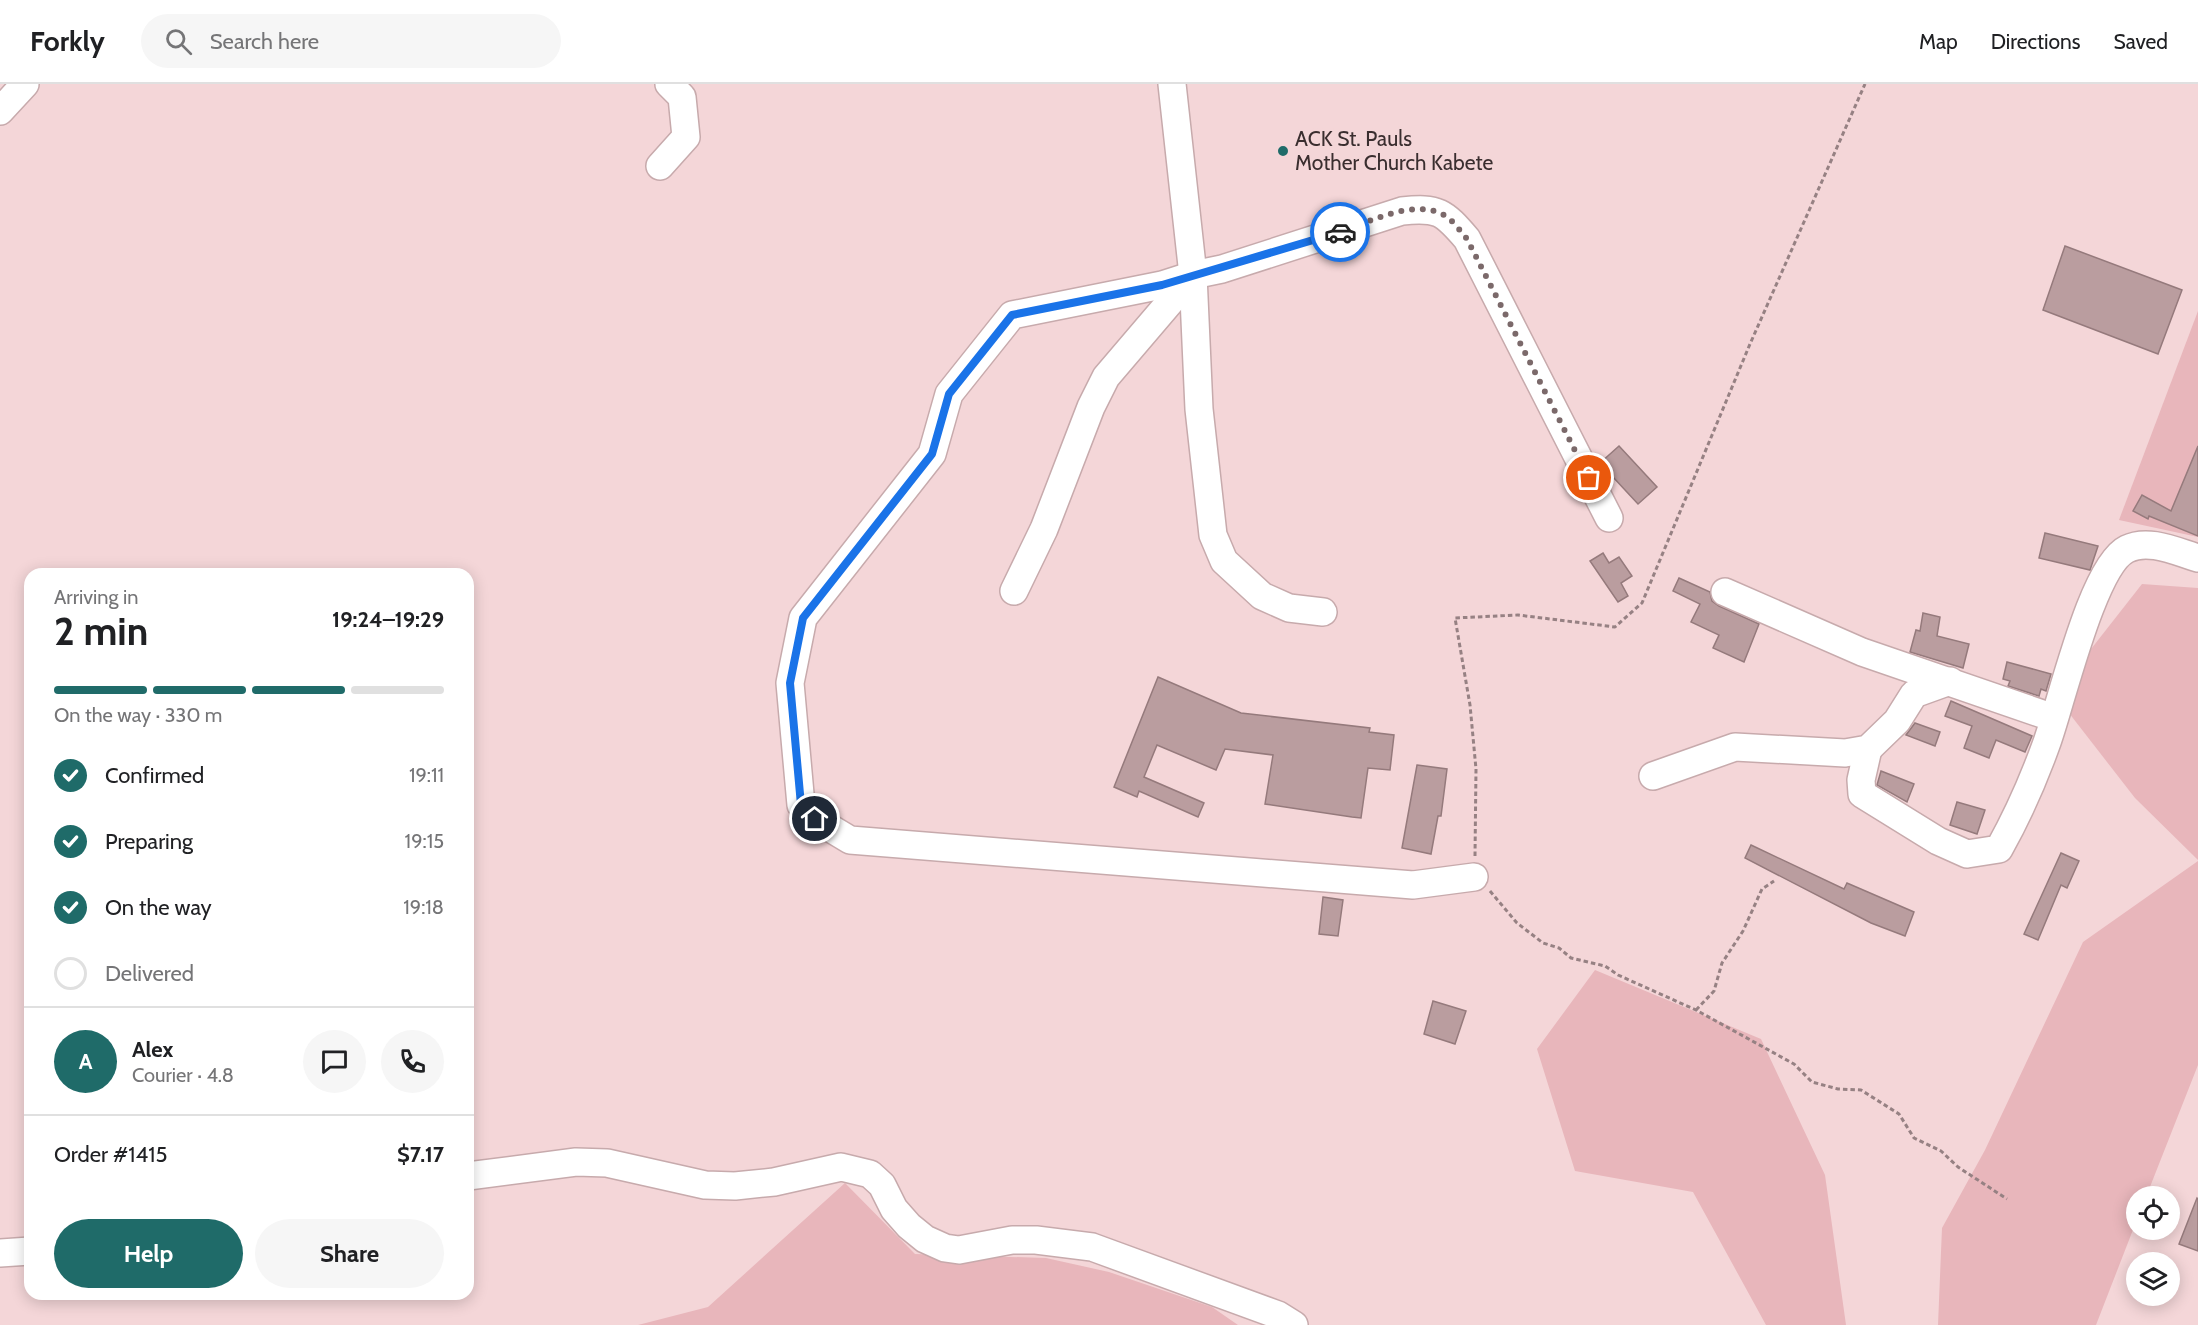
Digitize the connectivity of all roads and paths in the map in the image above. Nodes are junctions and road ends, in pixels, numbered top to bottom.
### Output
1 (25, 84) edge
2 (669, 84) edge
3 (1172, 84) edge
4 (1865, 84) edge
5 (1, 109) edge
6 (660, 166) dead end
7 (1193, 275) junction
8 (1609, 518) dead end
9 (2198, 558) edge
10 (1014, 591) dead end
11 (1725, 592) dead end
12 (1323, 612) dead end
13 (1950, 681) junction
14 (2054, 718) junction
15 (1868, 749) junction
16 (1653, 776) dead end
17 (1474, 877) junction
18 (1774, 881) dead end
19 (1696, 1010) junction
20 (474, 1175) edge
21 (2007, 1199) dead end
22 (24, 1251) edge
23 (0, 1253) edge
24 (1294, 1325) edge

1 - 5 street
2 - 6 street
3 - 7 street
4 - 17 path
7 - 8 street
7 - 10 street
7 - 12 street
7 - 17 street
9 - 14 street
11 - 13 street
13 - 14 street
13 - 15 street
14 - 15 street
15 - 16 street
17 - 19 path
18 - 19 path
19 - 21 path
20 - 24 street
22 - 23 street

